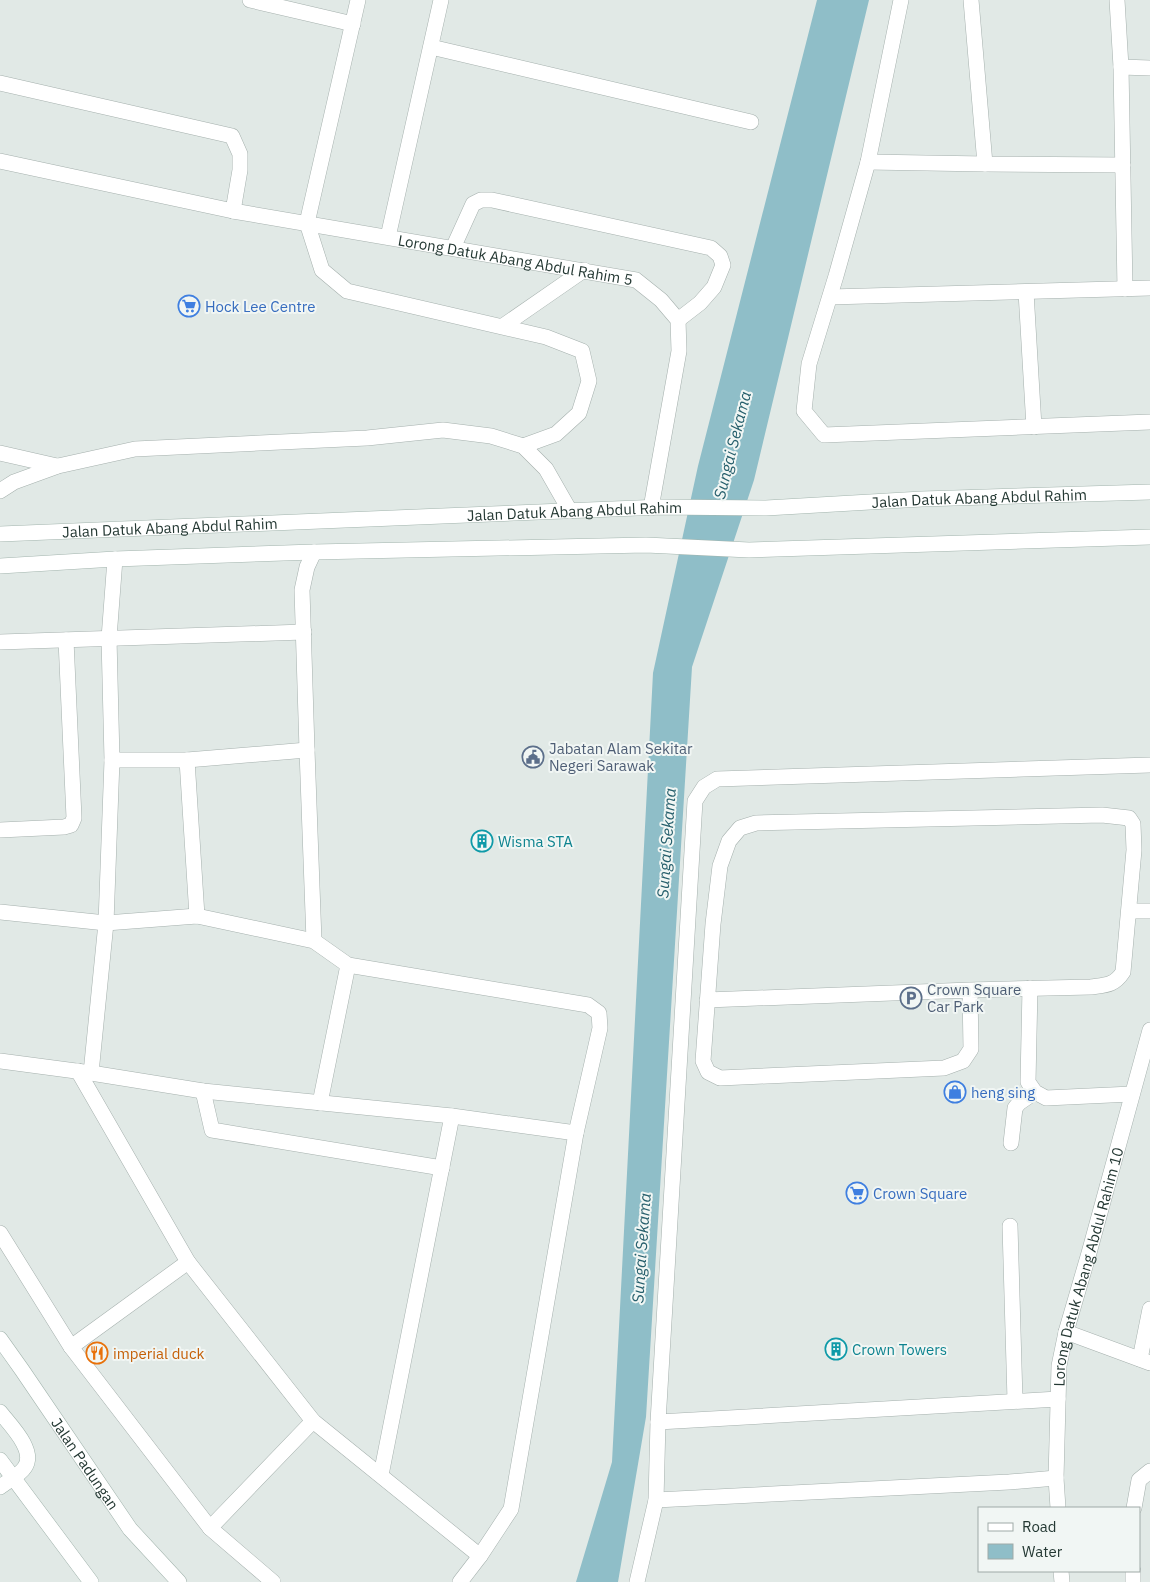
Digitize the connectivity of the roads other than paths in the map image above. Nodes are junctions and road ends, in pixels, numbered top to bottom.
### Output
1 (250, 0) edge
2 (358, 0) edge
3 (442, 0) edge
4 (901, 0) edge
5 (971, 0) edge
6 (1117, 0) edge
7 (353, 24) junction
8 (431, 47) junction
9 (1121, 67) junction
10 (1150, 68) edge
11 (0, 83) edge
12 (751, 122) dead end
13 (868, 162) junction
14 (1, 164) edge
15 (985, 164) junction
16 (1123, 165) junction
17 (233, 211) junction
18 (306, 223) junction
19 (388, 237) junction
20 (453, 248) junction
21 (584, 270) junction
22 (1150, 288) edge
23 (1126, 289) junction
24 (1026, 292) junction
25 (830, 297) junction
26 (678, 320) junction
27 (503, 326) junction
28 (1150, 422) edge
29 (1034, 427) junction
30 (523, 446) junction
31 (0, 453) edge
32 (58, 466) junction
33 (0, 491) edge
34 (1150, 492) edge
35 (656, 508) junction
36 (570, 511) junction
37 (0, 534) edge
38 (1150, 537) edge
39 (314, 552) junction
40 (115, 559) junction
41 (0, 566) edge
42 (304, 632) junction
43 (109, 638) junction
44 (66, 640) junction
45 (0, 642) edge
46 (306, 750) junction
47 (112, 760) junction
48 (188, 760) junction
49 (1150, 765) edge
50 (0, 830) edge
51 (1129, 911) junction
52 (1150, 911) edge
53 (0, 912) edge
54 (197, 916) junction
55 (106, 924) junction
56 (314, 941) junction
57 (348, 965) junction
58 (1030, 988) junction
59 (970, 990) junction
60 (707, 1000) junction
61 (1150, 1030) edge
62 (0, 1061) edge
63 (85, 1072) junction
64 (203, 1091) junction
65 (1035, 1092) junction
66 (1132, 1094) junction
67 (320, 1103) junction
68 (452, 1116) junction
69 (576, 1133) junction
70 (1011, 1143) dead end
71 (442, 1168) junction
72 (1010, 1226) dead end
73 (0, 1233) edge
74 (188, 1262) junction
75 (1150, 1309) edge
76 (1066, 1332) junction
77 (0, 1339) edge
78 (71, 1347) junction
79 (1145, 1360) edge
80 (1058, 1399) junction
81 (1015, 1400) junction
82 (0, 1412) edge
83 (313, 1421) junction
84 (658, 1422) junction
85 (0, 1460) edge
86 (1150, 1471) edge
87 (381, 1474) junction
88 (1056, 1478) junction
89 (6, 1483) edge
90 (656, 1500) junction
91 (1058, 1507) edge
92 (1134, 1507) edge
93 (210, 1528) junction
94 (480, 1556) junction
95 (91, 1582) edge
96 (179, 1582) edge
97 (273, 1582) edge
98 (460, 1582) edge
99 (637, 1582) edge

1 - 7 street
2 - 7 street
3 - 8 street, Lorong Datuk Abang Abdul Rahim 5
4 - 13 street
5 - 15 street
6 - 9 street
7 - 18 street
8 - 12 street
8 - 19 street, Lorong Datuk Abang Abdul Rahim 5
9 - 10 street
9 - 16 street
11 - 17 street
13 - 15 street
13 - 25 street
14 - 17 street, Lorong Datuk Abang Abdul Rahim 5
15 - 16 street
16 - 23 street
17 - 18 street, Lorong Datuk Abang Abdul Rahim 5
18 - 19 street, Lorong Datuk Abang Abdul Rahim 5
18 - 27 street
19 - 20 street, Lorong Datuk Abang Abdul Rahim 5
20 - 21 street, Lorong Datuk Abang Abdul Rahim 5
20 - 26 street
21 - 26 street, Lorong Datuk Abang Abdul Rahim 5
21 - 27 street
22 - 23 street
23 - 24 street
24 - 25 street
24 - 29 street
25 - 29 street
26 - 35 street
27 - 30 street
28 - 29 street
30 - 32 street
30 - 36 street
31 - 32 street
32 - 33 street
34 - 35 street, Jalan Datuk Abang Abdul Rahim
35 - 36 street, Jalan Datuk Abang Abdul Rahim
36 - 37 street, Jalan Datuk Abang Abdul Rahim
38 - 39 street, Jalan Datuk Abang Abdul Rahim
39 - 40 street, Jalan Datuk Abang Abdul Rahim
39 - 42 street
40 - 41 street, Jalan Datuk Abang Abdul Rahim
40 - 43 street
42 - 43 street
42 - 46 street
43 - 44 street
43 - 47 street
44 - 45 street
44 - 50 street
46 - 48 street
46 - 56 street
47 - 48 street
47 - 55 street
48 - 54 street
49 - 84 street
51 - 52 street
51 - 58 street
51 - 60 street
53 - 55 street
54 - 55 street
54 - 56 street
55 - 63 street
56 - 57 street
57 - 67 street
57 - 69 street
58 - 59 street
58 - 65 street
59 - 60 street
59 - 60 street
61 - 66 street, Lorong Datuk Abang Abdul Rahim 10
62 - 63 street
63 - 64 street
63 - 74 street
64 - 67 street
64 - 71 street
65 - 66 street
65 - 70 street
66 - 76 street, Lorong Datuk Abang Abdul Rahim 10
67 - 68 street
68 - 69 street
68 - 71 street
69 - 94 street
71 - 87 street
72 - 81 street
73 - 78 street
74 - 78 street
74 - 83 street
75 - 79 street
76 - 79 street
76 - 80 street, Lorong Datuk Abang Abdul Rahim 10
77 - 96 street, Jalan Padungan
78 - 93 street
80 - 81 street
80 - 88 street, Lorong Datuk Abang Abdul Rahim 10
81 - 84 street
82 - 89 street
83 - 87 street
83 - 93 street
84 - 90 street
85 - 89 street
86 - 92 street
87 - 94 street
88 - 90 street
88 - 91 street, Lorong Datuk Abang Abdul Rahim 10
89 - 95 street
90 - 99 street
93 - 97 street
94 - 98 street

